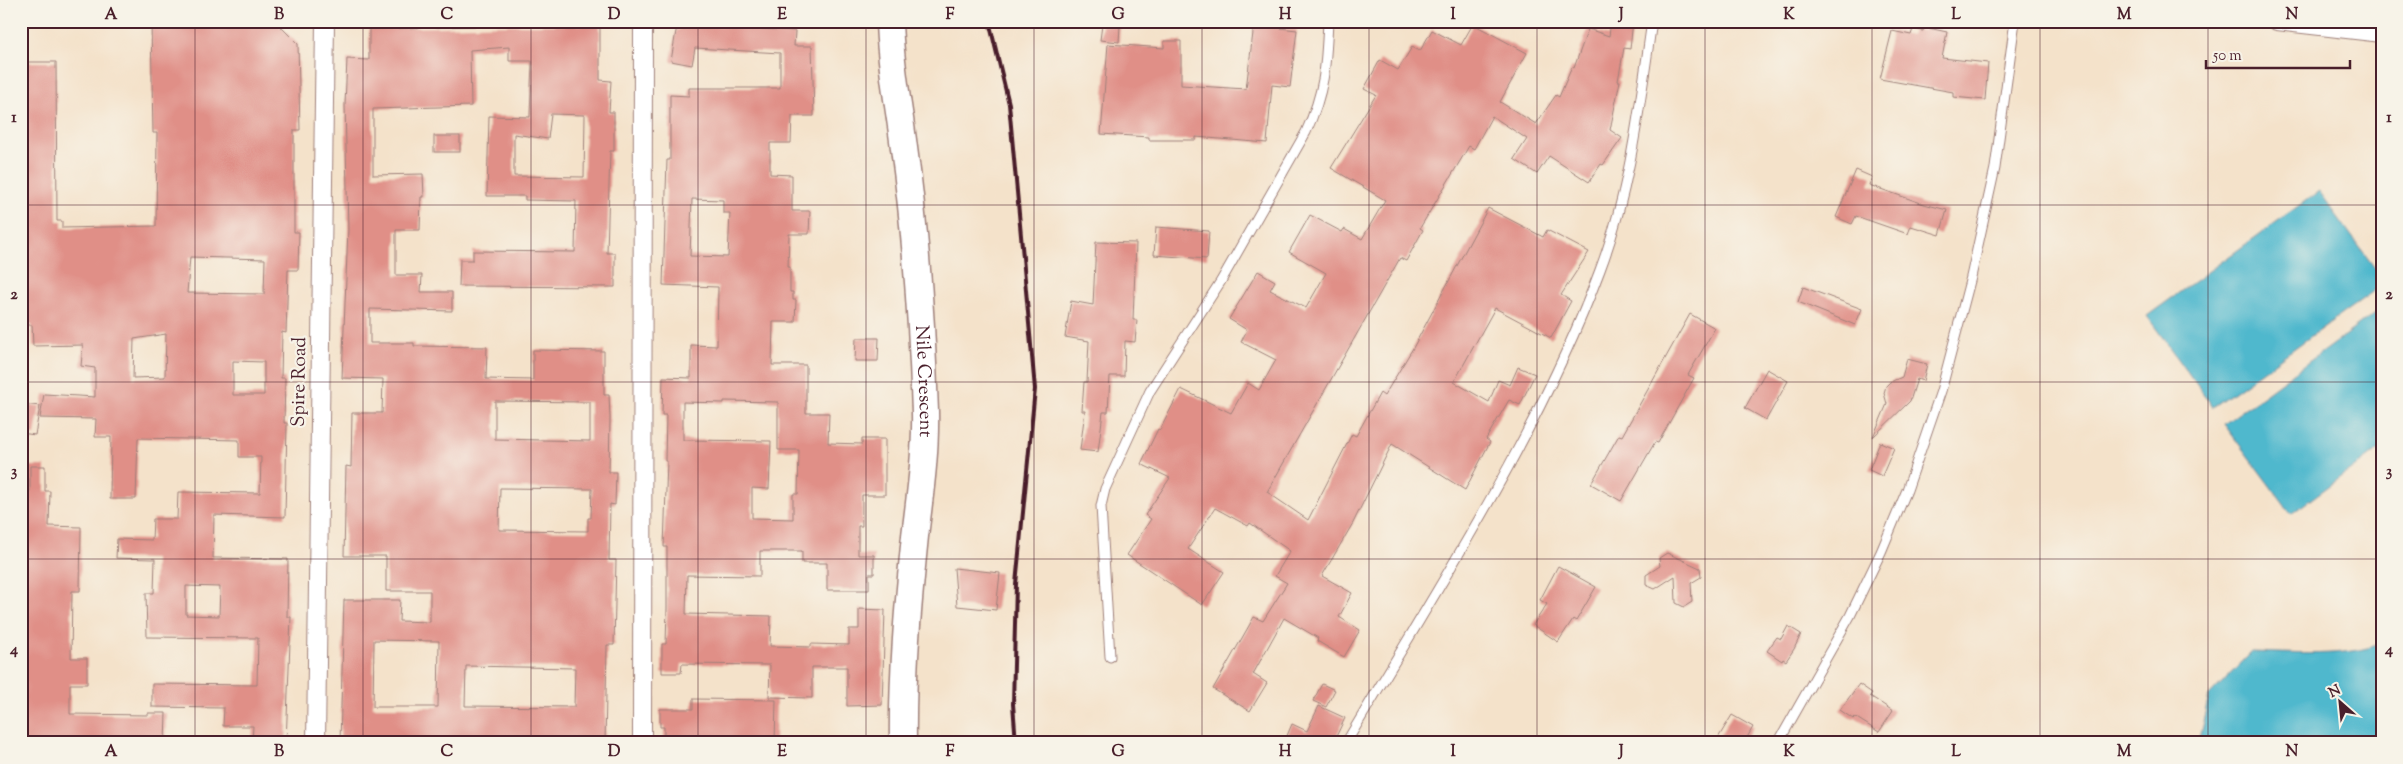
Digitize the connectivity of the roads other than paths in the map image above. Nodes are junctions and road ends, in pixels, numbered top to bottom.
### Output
1 (325, 21) edge
2 (642, 21) edge
3 (871, 21) edge
4 (889, 21) edge
5 (1328, 21) edge
6 (1652, 21) edge
7 (2015, 21) edge
8 (2276, 21) edge
9 (2382, 33) edge
10 (890, 59) junction
11 (1110, 657) dead end
12 (316, 743) edge
13 (642, 743) edge
14 (903, 743) edge
15 (1346, 743) edge
16 (1778, 743) edge

1 - 12 street, Spire Road
2 - 13 street
3 - 10 street
4 - 10 street, Nile Crescent
5 - 11 lane
6 - 15 lane
7 - 16 lane
8 - 9 street
10 - 14 street, Nile Crescent

